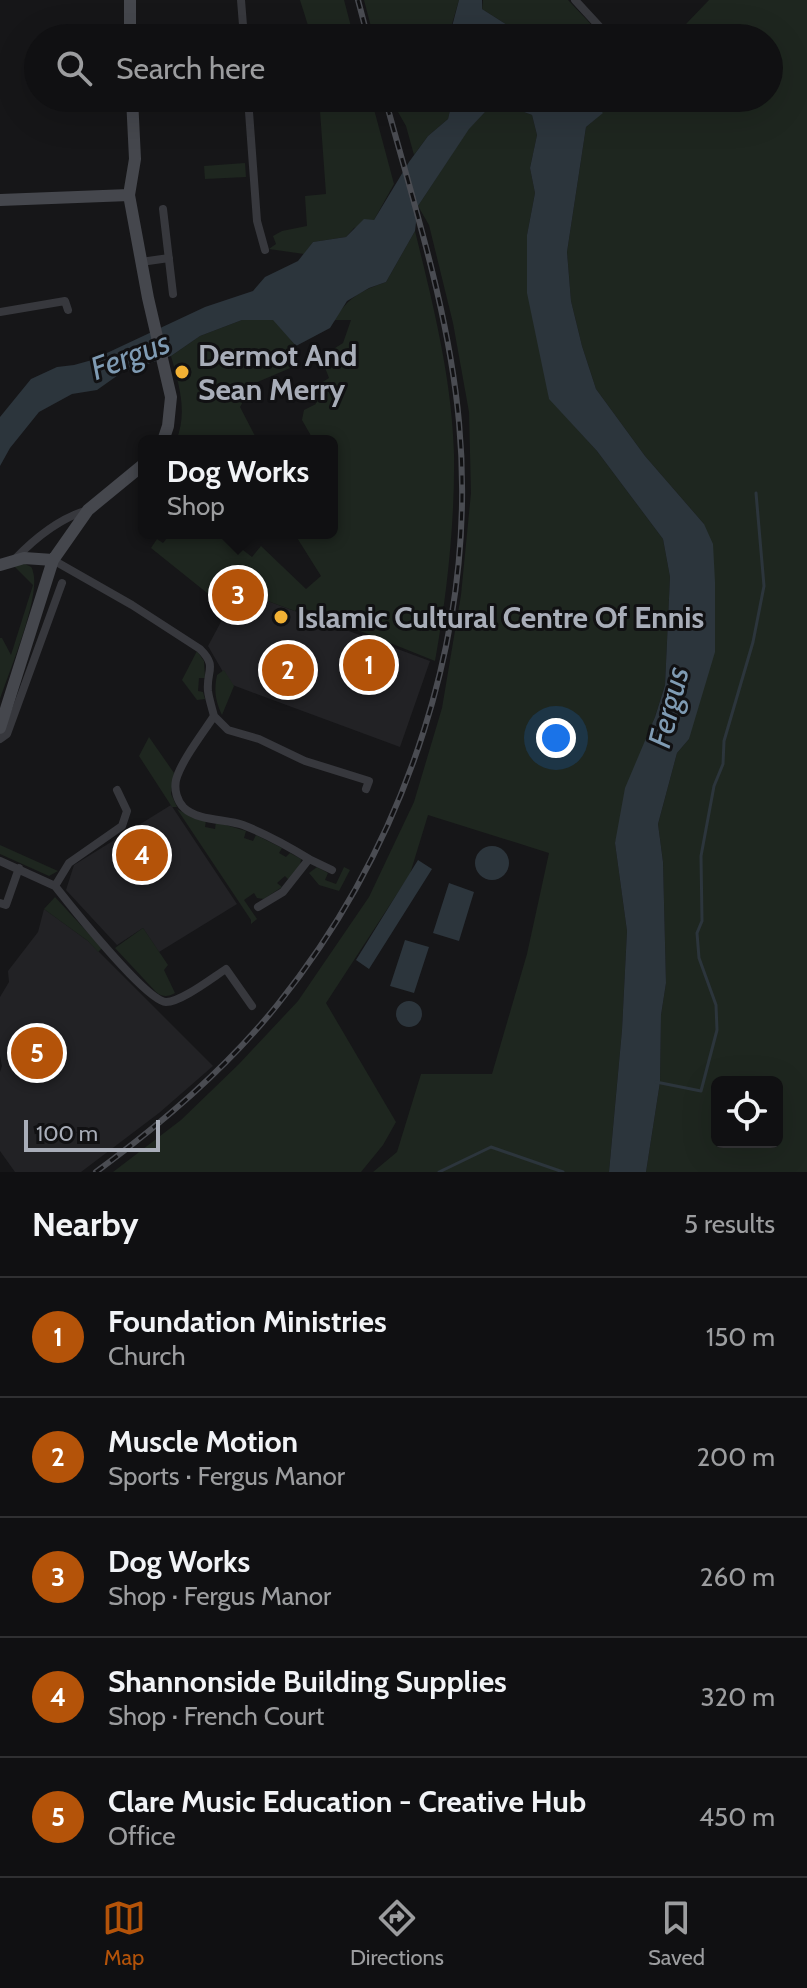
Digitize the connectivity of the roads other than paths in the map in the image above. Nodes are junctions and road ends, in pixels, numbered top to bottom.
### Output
1 (130, 0) edge
2 (241, 0) edge
3 (575, 0) edge
4 (130, 24) edge
5 (243, 24) edge
6 (597, 24) edge
7 (133, 112) edge
8 (249, 112) edge
9 (129, 195) junction
10 (0, 200) edge
11 (163, 209) dead end
12 (265, 250) dead end
13 (169, 258) junction
14 (141, 262) junction
15 (173, 294) dead end
16 (68, 310) dead end
17 (0, 312) edge
18 (164, 435) edge
19 (138, 469) edge
20 (88, 510) junction
21 (53, 560) junction
22 (14, 561) junction
23 (0, 565) edge
24 (62, 583) dead end
25 (42, 615) junction
26 (214, 716) junction
27 (0, 728) edge
28 (0, 739) edge
29 (366, 789) dead end
30 (117, 790) dead end
31 (309, 859) junction
32 (0, 861) edge
33 (19, 868) junction
34 (332, 870) dead end
35 (55, 886) junction
36 (3, 904) edge
37 (258, 907) dead end
38 (16, 909) dead end
39 (252, 1006) dead end

1 - 4 main road
2 - 5 street
3 - 6 street
7 - 9 main road
8 - 12 street
9 - 10 main road
9 - 14 main road
11 - 13 street
13 - 14 street
13 - 15 street
14 - 18 main road
16 - 17 street
19 - 20 main road
20 - 21 main road
20 - 22 street
21 - 22 main road
21 - 25 main road
21 - 26 street
22 - 23 main road
24 - 25 street
25 - 27 main road
25 - 28 street
26 - 29 street
26 - 31 street
30 - 35 street
31 - 34 street
31 - 37 street
32 - 33 street
33 - 35 street
33 - 36 street
35 - 39 street
36 - 38 street

